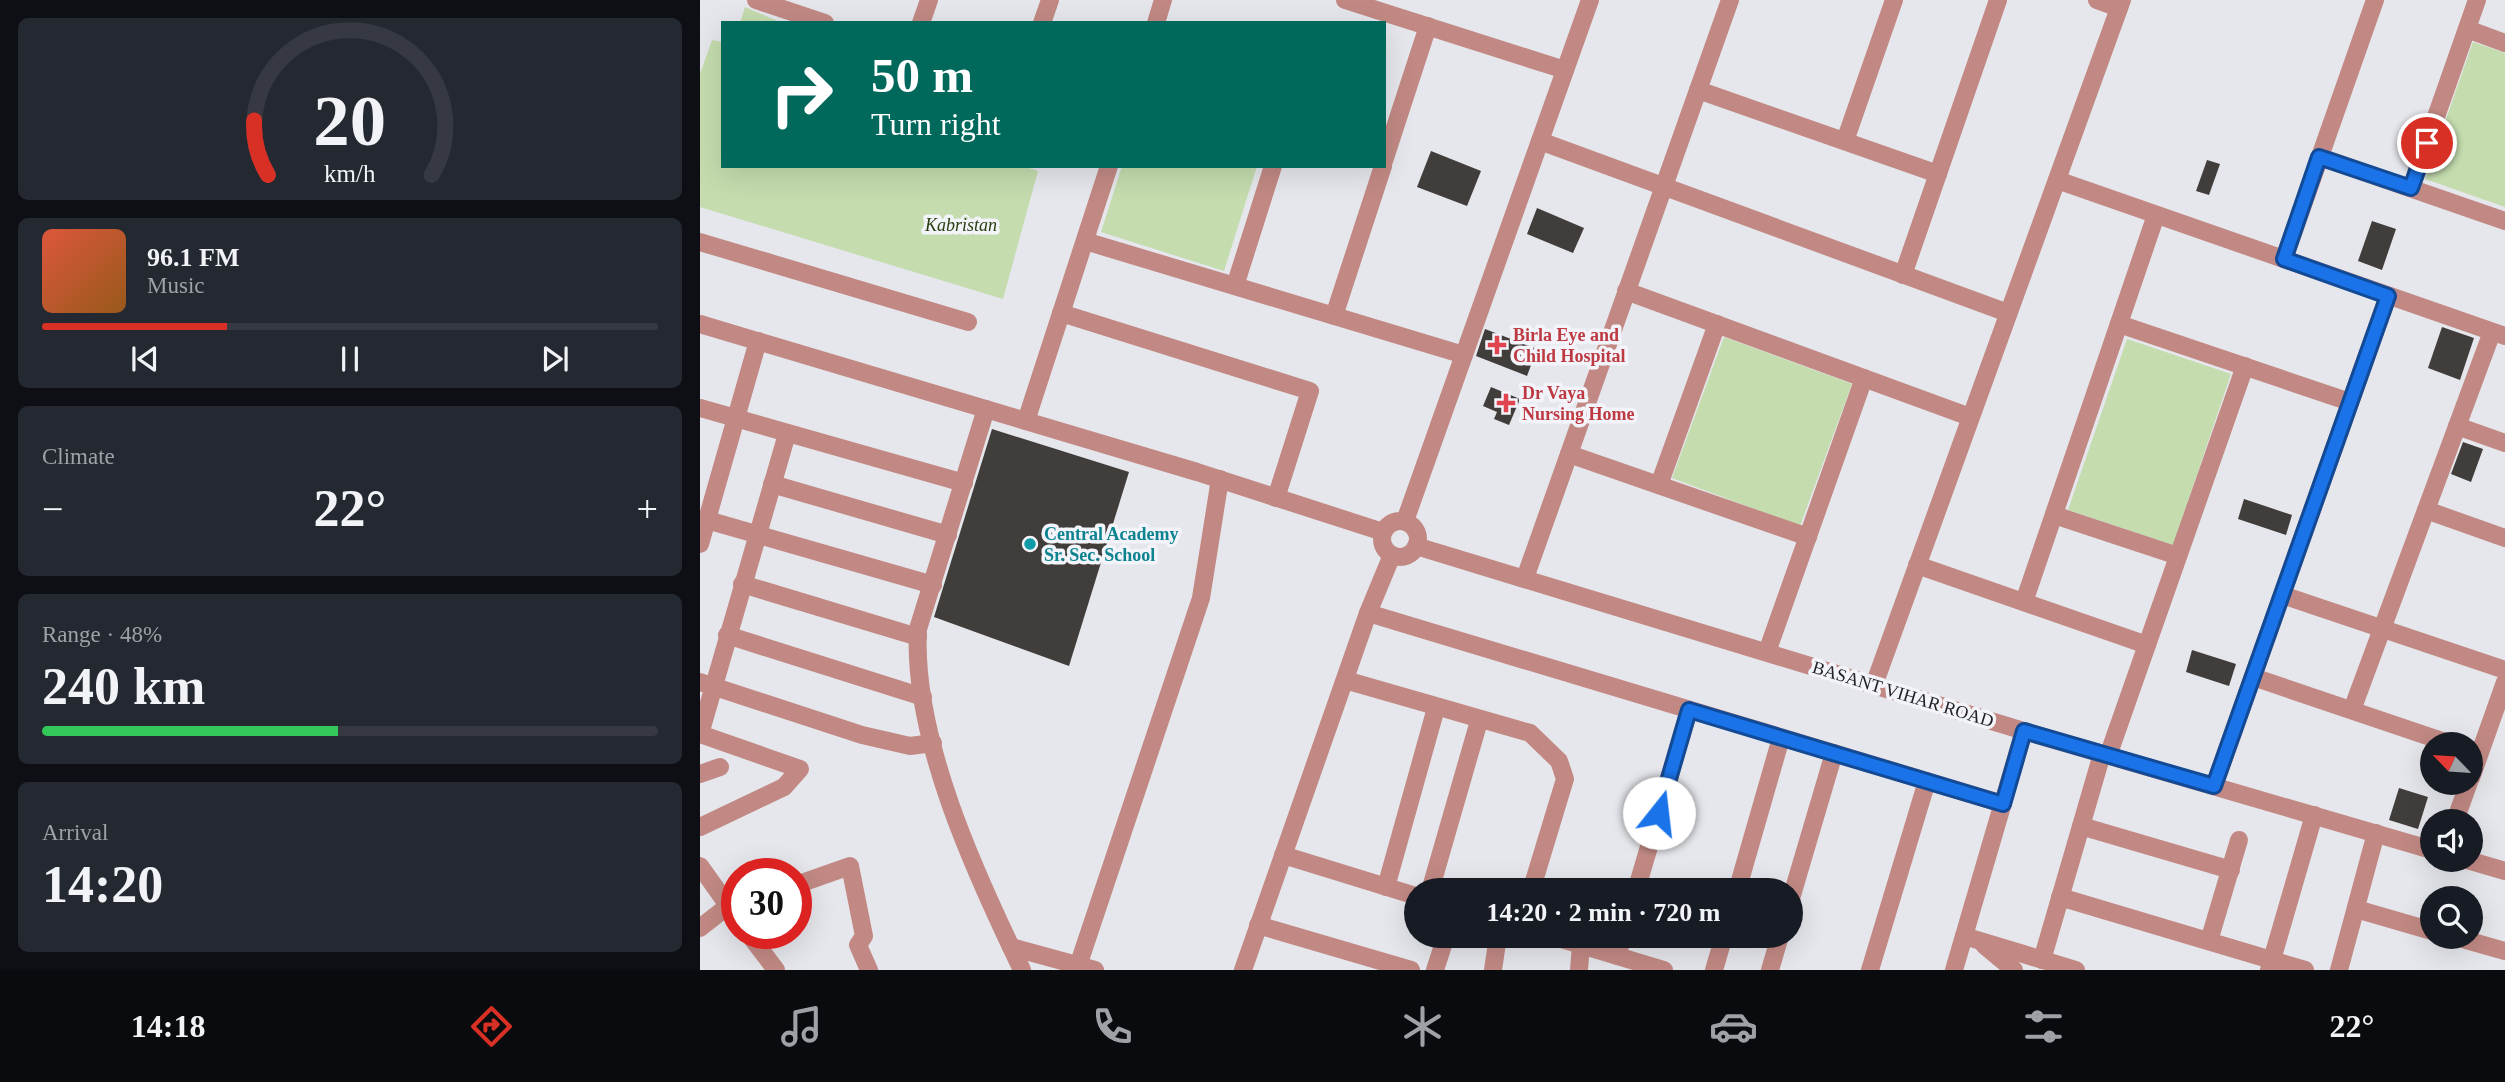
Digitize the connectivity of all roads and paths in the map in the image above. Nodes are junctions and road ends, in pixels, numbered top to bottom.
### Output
1 (756, 0) edge
2 (929, 0) edge
3 (1050, 0) edge
4 (1163, 0) edge
5 (1345, 0) edge
6 (1590, 0) edge
7 (1730, 0) edge
8 (1894, 0) edge
9 (1998, 0) edge
10 (2097, 0) edge
11 (2375, 0) edge
12 (2477, 0) edge
13 (2120, 4) edge
14 (819, 21) edge
15 (921, 21) edge
16 (1043, 21) edge
17 (1157, 21) edge
18 (1428, 26) junction
19 (2467, 29) junction
20 (2505, 43) edge
21 (1565, 70) junction
22 (1698, 90) junction
23 (1391, 120) edge
24 (1540, 141) junction
25 (1845, 141) junction
26 (1386, 148) edge
27 (2319, 157) junction
28 (1108, 168) edge
29 (1272, 168) edge
30 (1382, 168) edge
31 (1938, 174) junction
32 (2057, 180) junction
33 (1663, 187) junction
34 (2411, 188) junction
35 (2156, 215) junction
36 (2505, 220) edge
37 (1084, 241) junction
38 (700, 242) edge
39 (2284, 259) junction
40 (1903, 275) junction
41 (1235, 286) junction
42 (1626, 291) junction
43 (2388, 296) junction
44 (1061, 313) junction
45 (2008, 313) junction
46 (1334, 316) junction
47 (968, 322) dead end
48 (700, 324) edge
49 (1717, 324) junction
50 (2119, 324) junction
51 (2498, 334) edge
52 (758, 341) junction
53 (1464, 355) junction
54 (2245, 366) junction
55 (1864, 378) junction
56 (2350, 402) junction
57 (700, 408) edge
58 (986, 409) junction
59 (1970, 417) junction
60 (738, 420) junction
61 (1026, 421) junction
62 (2457, 426) junction
63 (788, 434) junction
64 (2505, 443) edge
65 (1569, 454) junction
66 (1220, 480) junction
67 (964, 483) junction
68 (772, 484) junction
69 (1659, 485) junction
70 (1276, 498) junction
71 (2426, 510) junction
72 (2054, 515) junction
73 (707, 520) junction
74 (1405, 521) junction
75 (1383, 532) junction
76 (757, 534) junction
77 (948, 535) junction
78 (1808, 537) junction
79 (2505, 538) edge
80 (700, 544) edge
81 (1416, 546) junction
82 (1392, 555) junction
83 (2178, 556) junction
84 (1917, 565) junction
85 (1525, 578) junction
86 (742, 584) junction
87 (933, 585) junction
88 (2282, 594) junction
89 (2024, 602) junction
90 (1368, 613) junction
91 (2382, 628) junction
92 (727, 635) junction
93 (918, 637) junction
94 (2147, 645) junction
95 (1768, 652) junction
96 (2505, 670) edge
97 (2253, 677) junction
98 (1345, 680) junction
99 (2505, 682) edge
100 (706, 684) edge
101 (1874, 685) junction
102 (923, 697) junction
103 (1436, 708) junction
104 (1689, 710) junction
105 (2352, 710) junction
106 (1479, 721) junction
107 (2024, 731) junction
108 (2420, 733) edge
109 (2483, 735) edge
110 (1781, 738) junction
111 (933, 743) junction
112 (1834, 753) junction
113 (2105, 755) junction
114 (720, 767) dead end
115 (700, 774) edge
116 (1927, 781) junction
117 (2214, 786) junction
118 (2003, 804) junction
119 (2314, 815) junction
120 (2081, 826) junction
121 (700, 827) edge
122 (2376, 833) junction
123 (2239, 840) dead end
124 (2420, 846) edge
125 (1283, 855) junction
126 (2483, 864) edge
127 (700, 866) edge
128 (2231, 870) junction
129 (2505, 871) edge
130 (1434, 878) edge
131 (1535, 878) edge
132 (1640, 878) edge
133 (1741, 878) edge
134 (1797, 878) edge
135 (812, 879) edge
136 (1386, 887) junction
137 (1404, 892) edge
138 (721, 895) edge
139 (2060, 897) junction
140 (2356, 909) junction
141 (721, 918) edge
142 (1258, 925) junction
143 (700, 928) edge
144 (2420, 928) edge
145 (1971, 939) junction
146 (2209, 941) junction
147 (2483, 945) edge
148 (1011, 947) junction
149 (1442, 948) edge
150 (1496, 948) edge
151 (1581, 948) edge
152 (1591, 948) edge
153 (1619, 948) edge
154 (1720, 948) edge
155 (1776, 948) edge
156 (760, 949) edge
157 (2505, 951) edge
158 (1617, 956) junction
159 (2042, 960) junction
160 (2505, 961) edge
161 (2271, 965) edge
162 (1087, 968) edge
163 (776, 970) edge
164 (869, 970) edge
165 (1022, 970) edge
166 (1243, 970) edge
167 (1411, 970) edge
168 (1435, 970) edge
169 (1493, 970) edge
170 (1578, 970) edge
171 (1664, 970) edge
172 (1714, 970) edge
173 (1770, 970) edge
174 (1870, 970) edge
175 (1954, 970) edge
176 (2014, 970) edge
177 (2076, 970) edge
178 (2305, 970) edge
179 (2339, 970) edge
180 (2503, 970) edge

1 - 14 street
2 - 15 street
3 - 16 street
4 - 17 street
5 - 18 street
6 - 21 street
7 - 22 street
8 - 25 street
9 - 31 street
10 - 13 street
11 - 27 street
12 - 19 street
13 - 32 street
18 - 21 street
18 - 23 street
19 - 20 street
19 - 34 street
21 - 24 street
22 - 25 street
22 - 33 street
23 - 26 street
24 - 33 street
24 - 53 street
25 - 31 street
27 - 34 street
27 - 39 street
28 - 37 street
29 - 41 street
30 - 46 street
31 - 40 street
32 - 35 street
32 - 45 street
33 - 40 street
33 - 42 street
34 - 36 street
35 - 39 street
35 - 50 street
37 - 41 street
37 - 44 street
38 - 47 street
39 - 43 street
40 - 45 street
41 - 46 street
42 - 49 street
42 - 65 street
43 - 51 street
43 - 56 street
44 - 61 street
44 - 70 street
45 - 59 street
46 - 53 street
48 - 52 street
49 - 55 street
49 - 69 street
50 - 54 street
50 - 72 street
51 - 62 street
52 - 58 street
52 - 60 street
53 - 74 street
54 - 56 street
54 - 83 street
55 - 59 street
55 - 78 street
56 - 88 street
57 - 60 street
58 - 61 street
58 - 67 street
59 - 84 street
60 - 63 street
60 - 73 street
61 - 66 street
62 - 64 street
62 - 71 street
63 - 67 street
63 - 68 street
65 - 69 street
65 - 85 street
66 - 70 street
66 - 162 street
67 - 77 street
68 - 76 street
68 - 77 street
69 - 78 street
70 - 75 street
71 - 79 street
71 - 91 street
72 - 83 street
72 - 89 street
73 - 76 street
73 - 80 street
74 - 75 street
74 - 81 street
75 - 82 street
76 - 86 street
76 - 87 street
77 - 87 street
78 - 95 street
81 - 82 street
81 - 85 street, BASANT VIHAR ROAD
82 - 90 street
83 - 94 street
84 - 89 street
84 - 101 street
85 - 95 street, BASANT VIHAR ROAD
86 - 92 street
86 - 93 street
87 - 93 street
88 - 91 street
88 - 97 street
89 - 94 street
90 - 98 street
90 - 104 street
91 - 96 street
91 - 105 street
92 - 100 street
92 - 102 street
93 - 102 street
94 - 113 street
95 - 101 street, BASANT VIHAR ROAD
97 - 105 street
97 - 117 street
98 - 103 street
98 - 125 street
99 - 109 street
100 - 111 street
100 - 121 street
101 - 107 street, BASANT VIHAR ROAD
102 - 111 street
103 - 106 street
103 - 136 street
104 - 110 street
104 - 132 street
105 - 108 street
106 - 130 street
106 - 131 street
107 - 113 street, BASANT VIHAR ROAD
107 - 118 street
110 - 112 street
110 - 133 street
111 - 148 street
112 - 116 street
112 - 134 street
113 - 117 street, BASANT VIHAR ROAD
113 - 120 street
114 - 115 street
116 - 118 street
116 - 174 street
117 - 119 street, BASANT VIHAR ROAD
118 - 145 street
119 - 122 street, BASANT VIHAR ROAD
119 - 161 street
120 - 128 street
120 - 139 street
122 - 124 street, BASANT VIHAR ROAD
122 - 140 street
123 - 128 street
125 - 136 street
125 - 142 street
126 - 129 street
127 - 138 street
128 - 146 street
135 - 164 street
136 - 137 street
139 - 146 street
139 - 159 street
140 - 144 street
140 - 179 street
141 - 143 street
142 - 166 street
142 - 167 street
145 - 159 street
145 - 175 street
145 - 176 street
146 - 161 street
147 - 157 street
148 - 162 street
148 - 165 street
149 - 168 street
150 - 169 street
151 - 170 street
152 - 158 street
153 - 158 street
154 - 172 street
155 - 173 street
156 - 163 street
158 - 171 street
159 - 177 street
160 - 180 street
161 - 178 street

